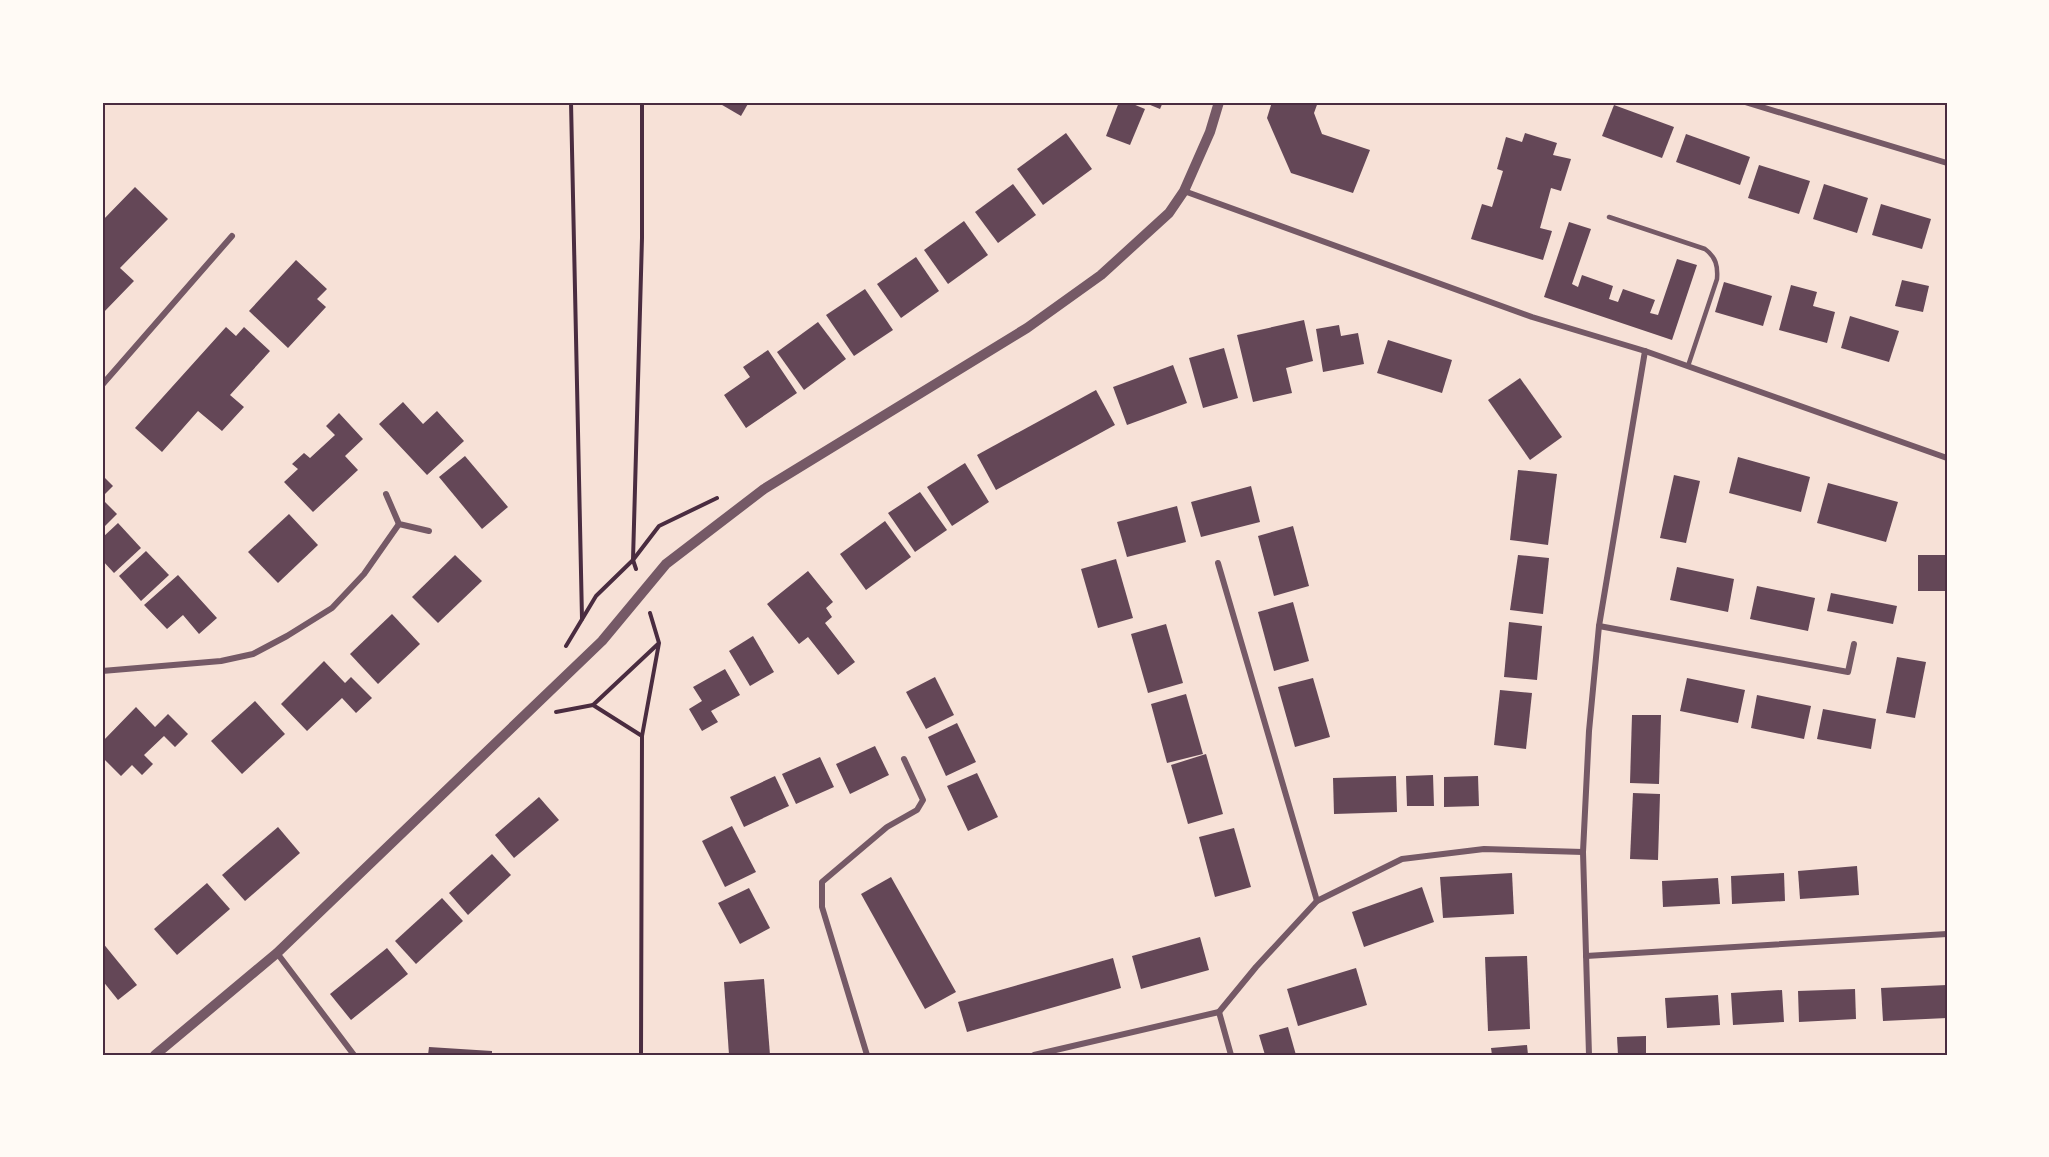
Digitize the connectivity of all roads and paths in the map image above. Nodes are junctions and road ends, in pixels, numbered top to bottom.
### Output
1 (571, 102) edge
2 (642, 102) edge
3 (1220, 102) edge
4 (1745, 102) edge
5 (1947, 163) edge
6 (1184, 191) junction
7 (1609, 217) dead end
8 (232, 236) dead end
9 (1645, 351) junction
10 (1688, 366) junction
11 (102, 385) edge
12 (1947, 457) edge
13 (386, 494) dead end
14 (399, 524) junction
15 (429, 531) dead end
16 (633, 560) dead end
17 (1218, 563) dead end
18 (582, 619) dead end
19 (1599, 626) junction
20 (655, 631) dead end
21 (659, 643) junction
22 (1854, 644) dead end
23 (102, 671) edge
24 (642, 736) junction
25 (904, 759) dead end
26 (1583, 852) junction
27 (1317, 901) junction
28 (1947, 934) edge
29 (277, 952) junction
30 (1586, 956) junction
31 (1219, 1012) junction
32 (155, 1055) edge
33 (354, 1055) edge
34 (641, 1055) edge
35 (867, 1055) edge
36 (1034, 1055) edge
37 (1231, 1055) edge
38 (1589, 1055) edge

1 - 18 path
2 - 16 path
3 - 6 street
4 - 5 street
6 - 9 street
6 - 29 street
7 - 10 lane
8 - 11 street
9 - 10 street
9 - 19 street
10 - 12 street
13 - 14 street
14 - 15 street
14 - 23 street
17 - 27 street
19 - 22 street
19 - 26 street
20 - 21 path
21 - 24 path
21 - 24 path
24 - 34 path
25 - 35 street
26 - 27 street
26 - 30 street
27 - 31 street
28 - 30 street
29 - 32 street
29 - 33 street
30 - 38 street
31 - 36 street
31 - 37 street

